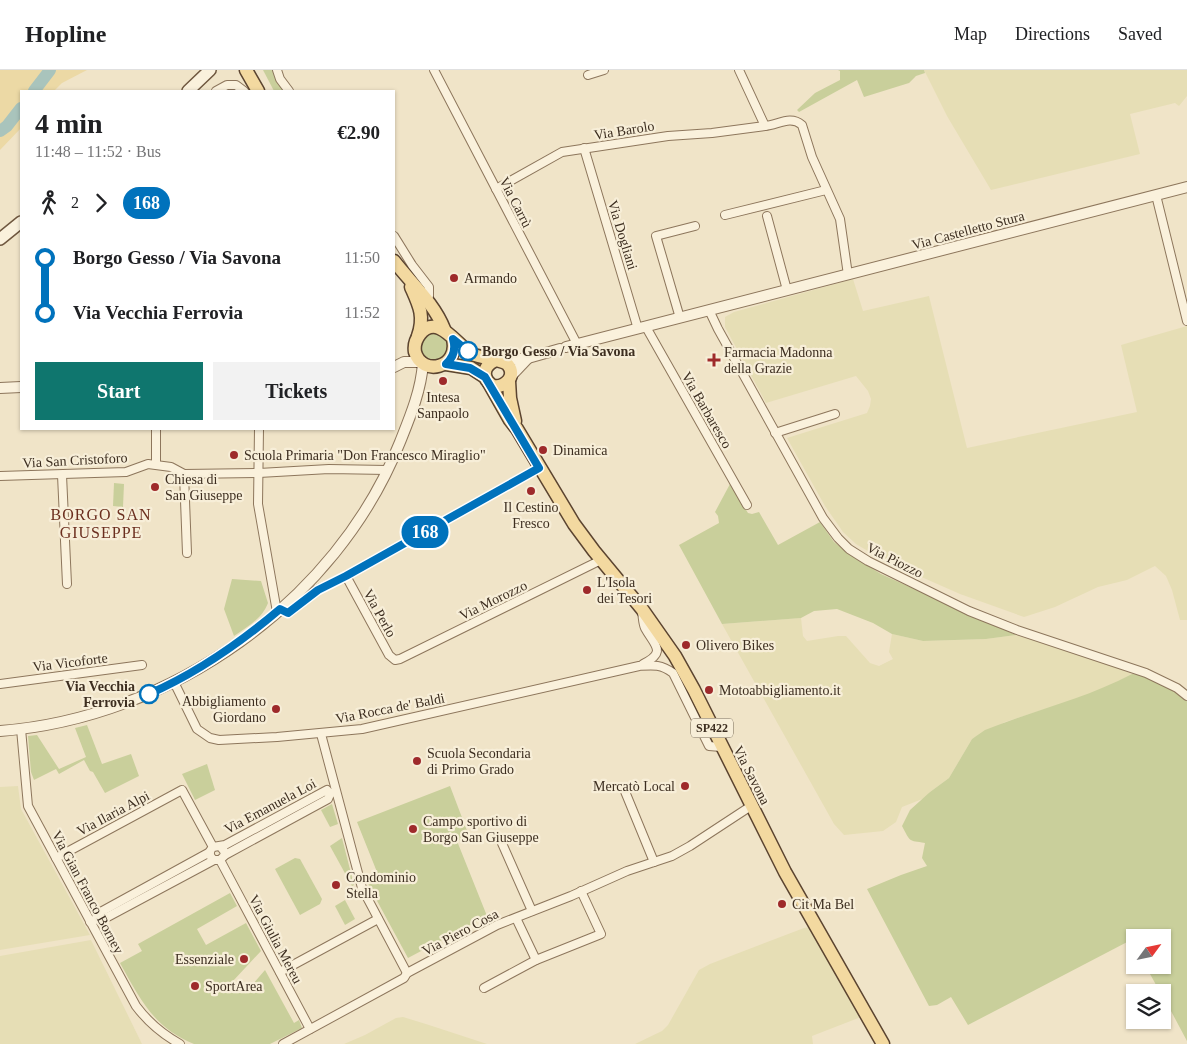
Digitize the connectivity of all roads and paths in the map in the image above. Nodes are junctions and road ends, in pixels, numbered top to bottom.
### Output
1 (210, 70) edge
2 (246, 70) edge
3 (256, 70) edge
4 (277, 70) edge
5 (434, 70) edge
6 (604, 70) edge
7 (739, 70) edge
8 (588, 75) dead end
9 (189, 90) edge
10 (218, 90) edge
11 (243, 90) edge
12 (257, 90) edge
13 (267, 90) edge
14 (287, 90) edge
15 (765, 126) junction
16 (584, 148) junction
17 (1187, 187) edge
18 (496, 189) junction
19 (826, 190) junction
20 (1156, 195) junction
21 (725, 215) dead end
22 (767, 216) dead end
23 (20, 223) edge
24 (695, 226) dead end
25 (395, 238) edge
26 (0, 239) edge
27 (395, 261) edge
28 (848, 275) junction
29 (407, 278) junction
30 (787, 290) junction
31 (426, 299) junction
32 (710, 310) junction
33 (680, 318) junction
34 (1187, 322) edge
35 (642, 328) junction
36 (444, 329) junction
37 (453, 339) junction
38 (416, 341) junction
39 (576, 344) junction
40 (528, 358) junction
41 (499, 361) junction
42 (404, 362) junction
43 (423, 363) junction
44 (443, 365) junction
45 (395, 366) edge
46 (509, 379) junction
47 (487, 380) junction
48 (421, 382) junction
49 (20, 386) edge
50 (0, 388) edge
51 (836, 414) dead end
52 (517, 429) junction
53 (156, 430) edge
54 (259, 430) edge
55 (775, 432) junction
56 (156, 464) junction
57 (539, 468) junction
58 (387, 470) junction
59 (259, 473) junction
60 (184, 474) junction
61 (62, 475) junction
62 (0, 476) edge
63 (747, 505) dead end
64 (186, 553) dead end
65 (601, 560) junction
66 (346, 576) junction
67 (67, 584) dead end
68 (642, 609) junction
69 (279, 610) junction
70 (395, 660) joint
71 (142, 665) dead end
72 (639, 666) junction
73 (174, 682) junction
74 (0, 684) edge
75 (1187, 696) edge
76 (21, 729) junction
77 (0, 731) edge
78 (321, 734) junction
79 (721, 747) junction
80 (624, 789) dead end
81 (333, 793) junction
82 (751, 806) junction
83 (501, 841) dead end
84 (214, 849) junction
85 (56, 858) junction
86 (220, 859) junction
87 (654, 862) junction
88 (581, 892) junction
89 (532, 911) junction
90 (516, 918) junction
91 (378, 919) junction
92 (93, 921) junction
93 (536, 960) junction
94 (280, 972) junction
95 (407, 973) junction
96 (484, 988) dead end
97 (310, 1030) junction
98 (180, 1044) edge
99 (283, 1044) edge
100 (883, 1044) edge

1 - 9 main road
2 - 12 main road
3 - 13 main road
4 - 14 street
5 - 18 street, Via Carrù
6 - 8 street
7 - 15 street
10 - 11 street
15 - 16 street, Via Barolo
15 - 19 street, Via Barolo
16 - 18 street, Via Barolo
16 - 35 street, Via Dogliani
17 - 20 street, Via Castelletto Stura
18 - 39 street, Via Carrù
19 - 21 street
19 - 28 street, Via Barolo
20 - 28 street, Via Castelletto Stura
20 - 34 street
22 - 30 street
23 - 26 main road
24 - 33 street
25 - 31 street
27 - 29 main road
28 - 30 street, Via Castelletto Stura
29 - 31 main road
29 - 38 main road
30 - 32 street, Via Castelletto Stura
31 - 36 main road
32 - 33 street, Via Castelletto Stura
32 - 55 street, Via Piozzo
33 - 35 street, Via Castelletto Stura
35 - 39 street, Via Castelletto Stura
35 - 63 street, Via Barbaresco
36 - 37 main road
36 - 38 main road
37 - 41 main road
37 - 44 main road
38 - 42 street
38 - 43 main road
39 - 40 street, Via Castelletto Stura
40 - 41 street, Via Castelletto Stura
40 - 46 street
41 - 46 main road, SP422
41 - 47 main road
42 - 43 street
42 - 45 street
43 - 44 main road
43 - 48 street
44 - 47 main road
44 - 48 street
46 - 47 main road
46 - 52 main road, Via Savona / SP422
47 - 52 main road, Via Savona / SP422
48 - 58 street
49 - 50 street
51 - 55 street
52 - 57 main road, Via Savona / SP422
53 - 56 street
54 - 59 street
55 - 75 street, Via Piozzo
56 - 60 street
56 - 61 street, Via San Cristoforo
57 - 65 main road, Via Savona / SP422
57 - 66 street
58 - 59 street
58 - 69 street
59 - 60 street
59 - 69 street
60 - 64 street
61 - 62 street, Via San Cristoforo
61 - 67 street
65 - 68 main road, Via Savona / SP422
65 - 70 street, Via Morozzo
66 - 69 street
66 - 70 street, Via Perlo
68 - 72 street, Via Rocca de' Baldi
68 - 79 main road, Via Savona / SP422
69 - 73 street
71 - 74 street, Via Vicoforte
72 - 78 street, Via Rocca de' Baldi
72 - 79 street, Via Rocca de' Baldi
73 - 76 street
73 - 78 street, Via Rocca de' Baldi
76 - 77 street
76 - 85 street, Via Gian Franco Borney
78 - 81 street
79 - 82 main road, Via Savona / SP422
80 - 87 street
81 - 84 street, Via Emanuela Loi
81 - 86 street, Via Emanuela Loi
81 - 91 street
82 - 87 street, Via Piero Cosa
82 - 100 main road, Via Savona / SP422
83 - 89 street
84 - 85 street, Via Ilaria Alpi
84 - 86 street
84 - 86 street
84 - 92 street, Via Emanuela Loi
85 - 92 street, Via Gian Franco Borney
86 - 92 street, Via Emanuela Loi
86 - 94 street, Via Giulia Mereu
87 - 88 street, Via Piero Cosa
88 - 89 street, Via Piero Cosa
88 - 93 street
89 - 90 street, Via Piero Cosa
90 - 93 street, Via Piero Cosa
90 - 95 street, Via Piero Cosa
91 - 94 street
91 - 95 street
92 - 98 street, Via Gian Franco Borney
93 - 96 street
94 - 97 street, Via Giulia Mereu
95 - 97 street
97 - 99 street

